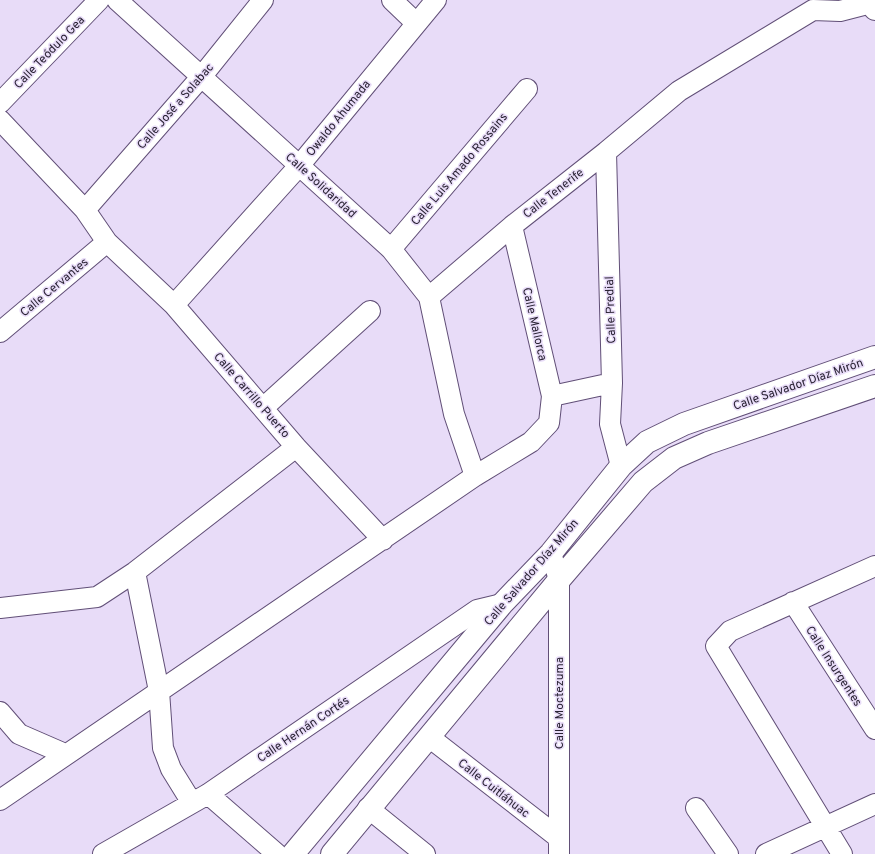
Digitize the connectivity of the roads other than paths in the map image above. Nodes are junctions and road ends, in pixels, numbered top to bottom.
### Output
1 (98, 0) edge
2 (117, 0) edge
3 (263, 0) edge
4 (392, 0) edge
5 (436, 0) edge
6 (872, 4) edge
7 (416, 23) junction
8 (202, 76) junction
9 (527, 89) dead end
10 (0, 103) edge
11 (0, 120) edge
12 (606, 152) junction
13 (299, 166) junction
14 (85, 210) junction
15 (512, 226) junction
16 (107, 242) junction
17 (391, 249) junction
18 (429, 296) junction
19 (174, 305) junction
20 (370, 311) dead end
21 (0, 332) edge
22 (875, 357) edge
23 (612, 383) junction
24 (875, 386) edge
25 (552, 396) junction
26 (754, 399) junction
27 (263, 408) junction
28 (763, 424) junction
29 (296, 447) junction
30 (621, 466) junction
31 (475, 476) junction
32 (383, 540) junction
33 (551, 553) junction
34 (875, 566) edge
35 (135, 572) junction
36 (559, 580) junction
37 (793, 602) junction
38 (502, 604) junction
39 (0, 608) edge
40 (159, 691) junction
41 (0, 712) edge
42 (875, 729) edge
43 (429, 738) junction
44 (66, 754) junction
45 (200, 798) junction
46 (0, 800) edge
47 (875, 804) edge
48 (368, 808) junction
49 (696, 808) dead end
50 (826, 827) junction
51 (559, 846) edge
52 (116, 851) edge
53 (277, 854) edge
54 (293, 854) edge
55 (332, 854) edge
56 (425, 854) edge
57 (728, 854) edge
58 (766, 854) edge
59 (842, 854) edge

1 - 10 street, Calle Teódulo Gea
2 - 8 street, Calle Solidaridad
3 - 8 street, Calle José a Solabac
4 - 7 street
5 - 7 street, Owaldo Ahumada
6 - 12 street, Calle Tenerife
7 - 13 street, Owaldo Ahumada
8 - 13 street, Calle Solidaridad
8 - 14 street, Calle José a Solabac
9 - 17 street, Calle Luis Amado Rossains
11 - 14 street, Calle Carrillo Puerto
12 - 15 street, Calle Tenerife
12 - 23 street, Calle Predial
13 - 17 street, Calle Solidaridad
13 - 19 street, Owaldo Ahumada
14 - 16 street, Calle Carrillo Puerto
15 - 18 street, Calle Tenerife
15 - 25 street, Calle Mallorca
16 - 19 street, Calle Carrillo Puerto
16 - 21 street, Calle Cervantes
17 - 18 street, Calle Solidaridad
18 - 31 street, Calle Solidaridad
19 - 27 street, Calle Carrillo Puerto
20 - 27 street
22 - 26 street, Calle Salvador Díaz Mirón
23 - 25 street
23 - 30 street, Calle Predial
24 - 28 street
25 - 31 street, Calle Mallorca
26 - 28 street
26 - 30 street, Calle Salvador Díaz Mirón
27 - 29 street, Calle Carrillo Puerto
28 - 36 street
29 - 32 street, Calle Carrillo Puerto
29 - 35 street
30 - 33 street, Calle Salvador Díaz Mirón
31 - 32 street
32 - 40 street
33 - 36 street, Calle Moctezuma
33 - 38 street, Calle Salvador Díaz Mirón
34 - 37 street
35 - 39 street
35 - 40 street
36 - 43 street
36 - 51 street, Calle Moctezuma
37 - 42 street, Calle Insurgentes
37 - 50 street
38 - 45 street, Calle Hernán Cortés
38 - 54 street, Calle Salvador Díaz Mirón
40 - 44 street
40 - 45 street
41 - 44 street
43 - 48 street
43 - 51 street, Calle Cuitláhuac
44 - 46 street
45 - 52 street, Calle Hernán Cortés
45 - 53 street
47 - 50 street
48 - 55 street
48 - 56 street
49 - 57 street
50 - 58 street
50 - 59 street

